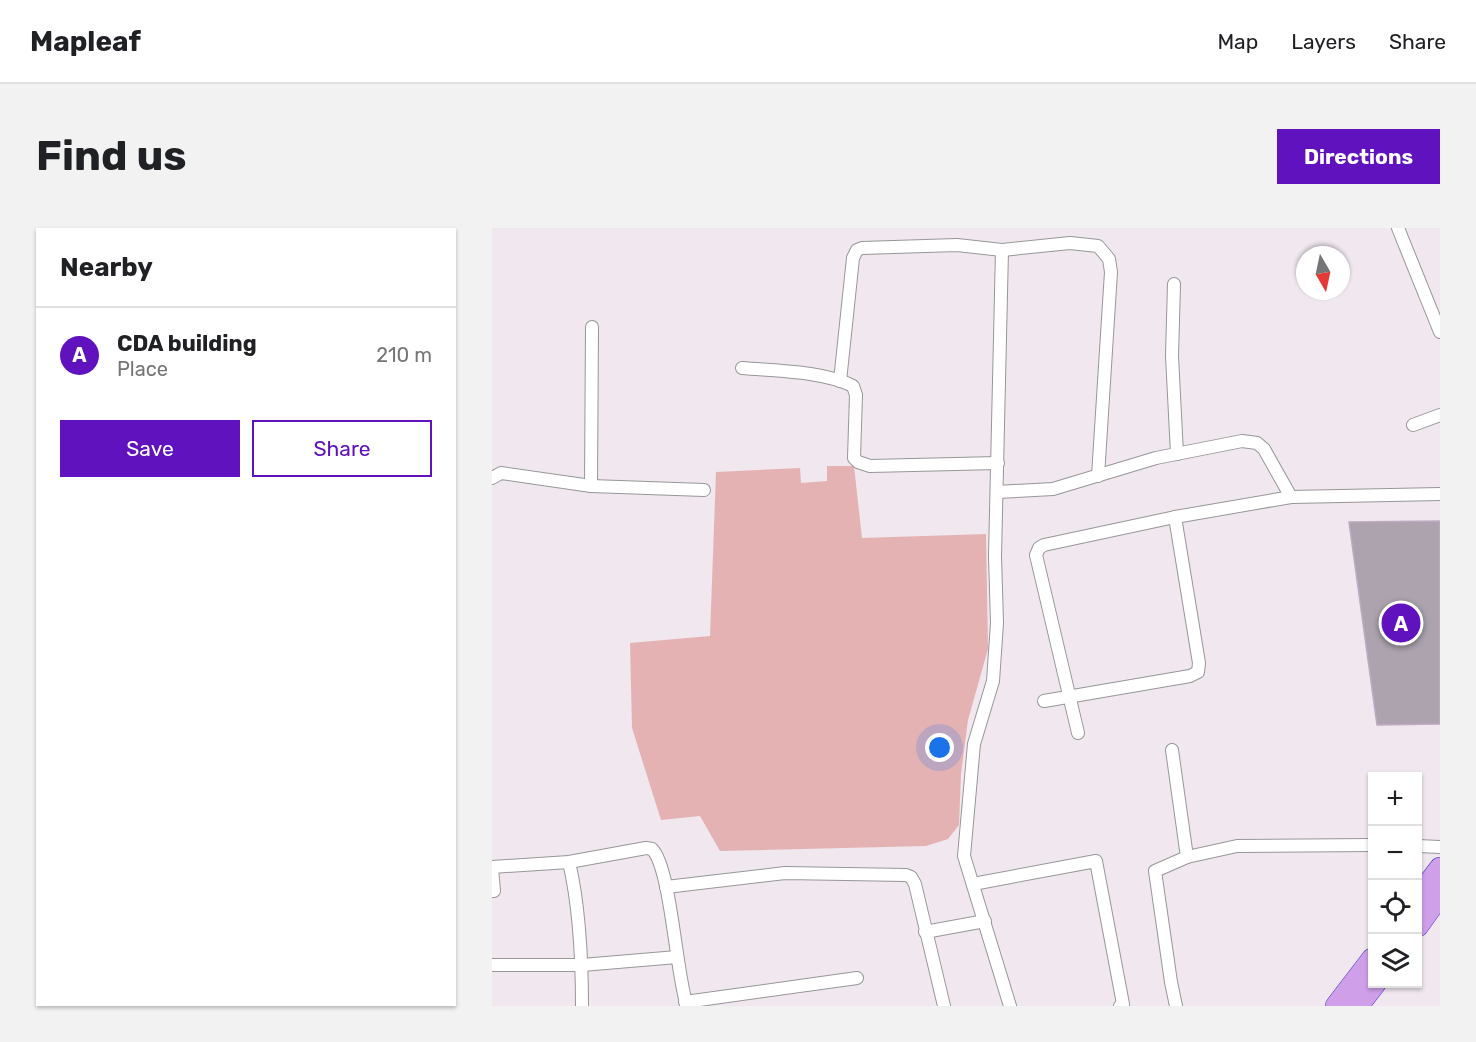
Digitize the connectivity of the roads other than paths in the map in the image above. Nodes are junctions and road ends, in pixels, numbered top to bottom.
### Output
1 (1398, 228) edge
2 (1002, 249) junction
3 (1174, 284) dead end
4 (592, 327) dead end
5 (1440, 330) edge
6 (742, 368) dead end
7 (840, 381) junction
8 (1440, 415) edge
9 (1413, 425) dead end
10 (1178, 454) junction
11 (998, 463) junction
12 (1098, 476) junction
13 (492, 478) edge
14 (591, 486) junction
15 (704, 490) dead end
16 (997, 492) junction
17 (1440, 494) edge
18 (1292, 498) junction
19 (1175, 517) junction
20 (1069, 696) junction
21 (1044, 701) dead end
22 (1078, 733) dead end
23 (1173, 750) dead end
24 (1368, 845) edge
25 (1422, 846) edge
26 (1440, 847) edge
27 (1187, 857) junction
28 (569, 862) junction
29 (492, 867) edge
30 (1440, 867) edge
31 (974, 884) junction
32 (666, 887) junction
33 (492, 891) edge
34 (1422, 892) edge
35 (1440, 895) edge
36 (1422, 920) edge
37 (985, 921) junction
38 (925, 932) junction
39 (677, 957) junction
40 (1368, 964) edge
41 (492, 965) edge
42 (582, 965) junction
43 (857, 978) dead end
44 (1372, 988) edge
45 (686, 1004) edge
46 (582, 1006) edge
47 (944, 1006) edge
48 (1010, 1006) edge
49 (1120, 1006) edge
50 (1176, 1006) edge
51 (1336, 1006) edge
52 (1358, 1006) edge

1 - 5 street
2 - 7 street
2 - 11 street
2 - 12 street
3 - 10 street
4 - 14 street
6 - 7 street
7 - 11 street
8 - 9 street
10 - 12 street
10 - 18 street
11 - 16 street
12 - 16 street
13 - 14 street
14 - 15 street
16 - 31 street
17 - 18 street
18 - 19 street
19 - 20 street
19 - 20 street
20 - 21 street
20 - 22 street
23 - 27 street
24 - 27 street
25 - 26 street
27 - 50 street
28 - 29 street
28 - 32 street
28 - 42 street
29 - 33 street
30 - 34 highway
31 - 37 street
31 - 49 street
32 - 38 street
32 - 39 street
35 - 36 highway
37 - 38 street
37 - 48 street
38 - 47 street
39 - 42 street
39 - 45 street
40 - 51 highway
41 - 42 street
42 - 46 street
43 - 45 street
44 - 52 highway

